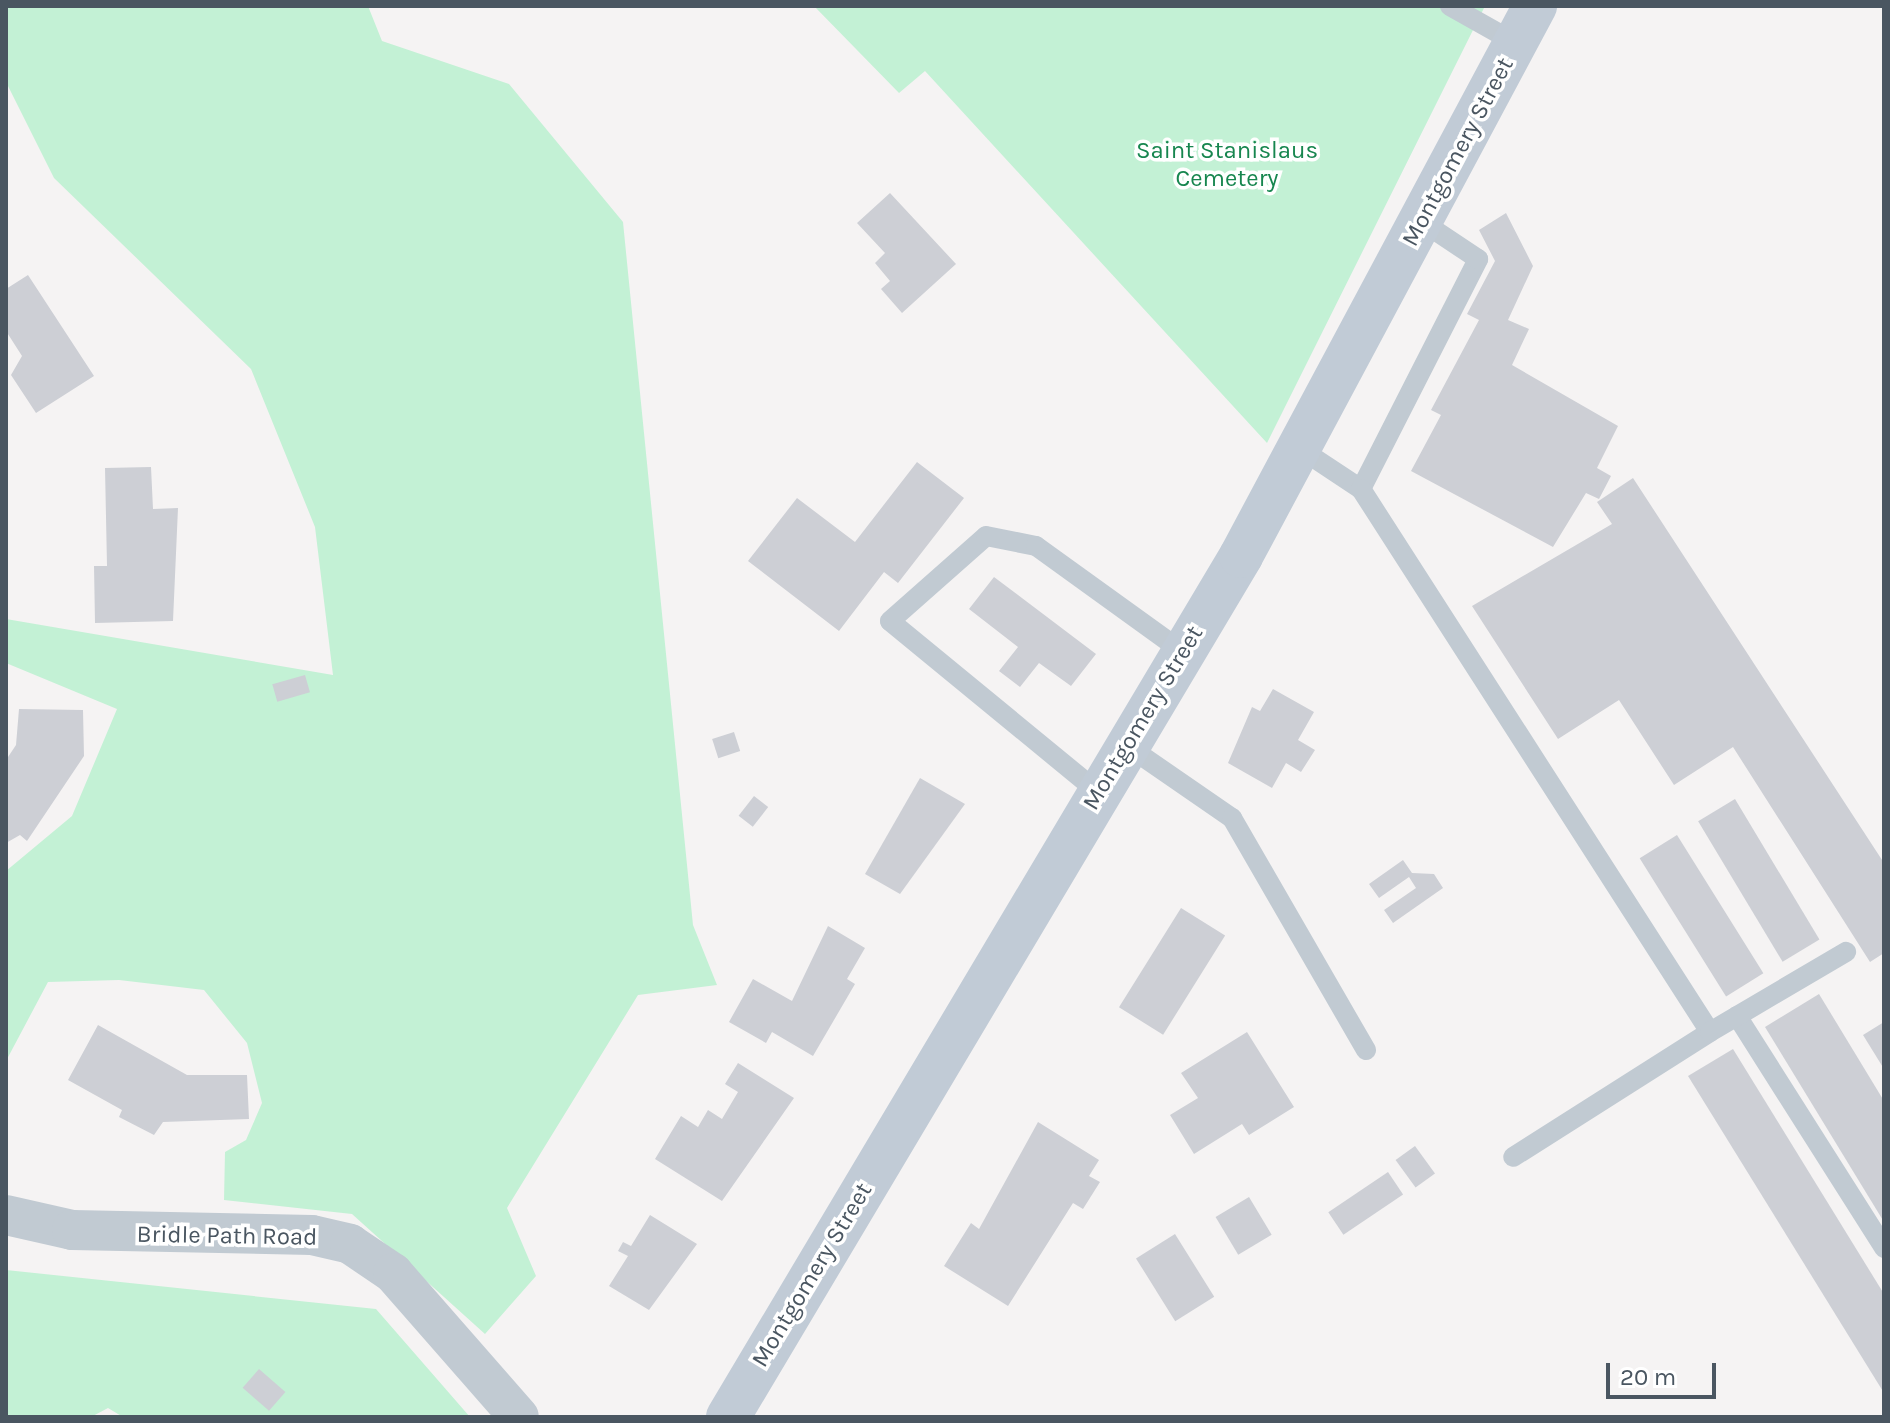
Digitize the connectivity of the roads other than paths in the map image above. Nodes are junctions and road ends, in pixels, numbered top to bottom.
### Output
1 (1450, 6) edge
2 (1525, 25) edge
3 (1421, 221) junction
4 (1299, 448) junction
5 (1361, 489) junction
6 (1183, 652) junction
7 (1126, 745) junction
8 (1098, 792) junction
9 (1846, 952) dead end
10 (1737, 1016) junction
11 (1710, 1032) junction
12 (1366, 1050) dead end
13 (1513, 1157) dead end
14 (6, 1215) edge
15 (1884, 1248) edge
16 (519, 1417) edge
17 (728, 1417) edge

1 - 2 lane
2 - 3 main road, Montgomery Street
3 - 4 main road, Montgomery Street
3 - 5 lane
4 - 5 lane
4 - 6 main road, Montgomery Street
5 - 11 lane
6 - 7 main road, Montgomery Street
6 - 8 lane
7 - 8 main road, Montgomery Street
7 - 12 lane
8 - 17 main road, Montgomery Street
9 - 10 lane
10 - 11 lane
10 - 15 lane
11 - 13 lane
14 - 16 street, Bridle Path Road

